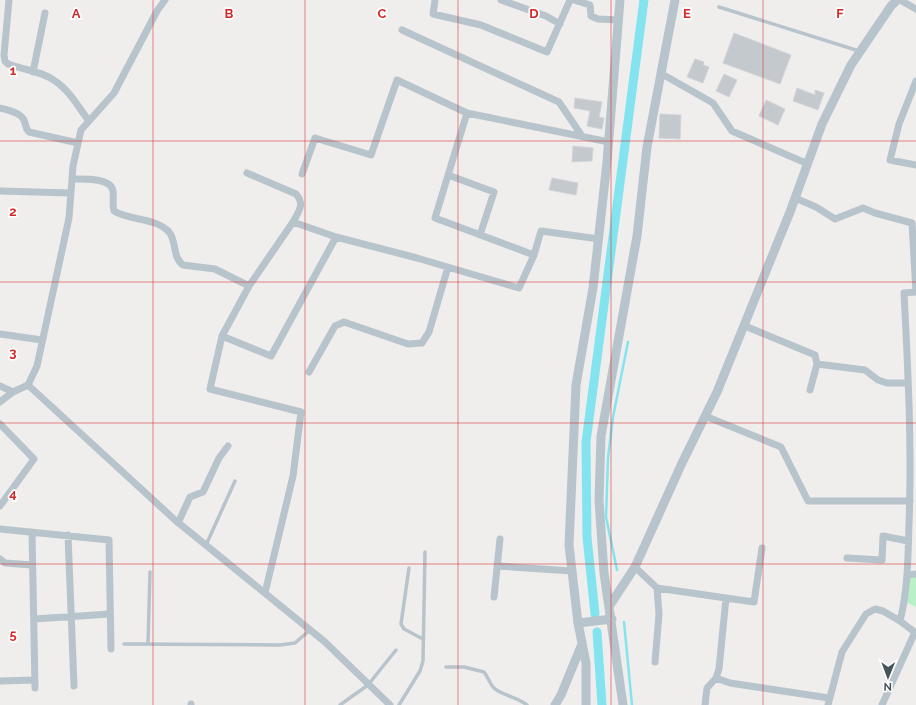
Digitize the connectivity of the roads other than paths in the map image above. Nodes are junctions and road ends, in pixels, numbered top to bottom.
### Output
1 (9, 0) edge
2 (165, 0) edge
3 (435, 0) edge
4 (501, 0) edge
5 (570, 0) edge
6 (574, 0) edge
7 (620, 0) edge
8 (675, 0) edge
9 (898, 0) edge
10 (720, 6) dead end
11 (916, 9) edge
12 (45, 13) dead end
13 (619, 20) junction
14 (560, 24) junction
15 (402, 30) dead end
16 (860, 51) junction
17 (33, 72) junction
18 (662, 74) junction
19 (916, 81) edge
20 (0, 108) edge
21 (467, 113) junction
22 (89, 121) junction
23 (582, 136) junction
24 (609, 142) junction
25 (78, 143) junction
26 (808, 164) junction
27 (916, 165) edge
28 (246, 173) dead end
29 (302, 174) dead end
30 (448, 175) junction
31 (72, 179) junction
32 (0, 191) edge
33 (71, 193) junction
34 (795, 198) junction
35 (293, 222) junction
36 (480, 235) junction
37 (336, 237) junction
38 (599, 239) junction
39 (534, 255) junction
40 (448, 267) junction
41 (249, 286) junction
42 (745, 326) junction
43 (0, 334) edge
44 (11, 335) junction
45 (222, 336) junction
46 (0, 338) edge
47 (42, 340) junction
48 (817, 364) junction
49 (309, 372) dead end
50 (908, 383) junction
51 (28, 385) junction
52 (0, 386) edge
53 (810, 390) dead end
54 (13, 392) junction
55 (0, 402) edge
56 (705, 416) junction
57 (913, 421) edge
58 (0, 424) edge
59 (228, 446) dead end
60 (913, 475) edge
61 (235, 481) dead end
62 (910, 501) junction
63 (0, 506) edge
64 (178, 523) junction
65 (912, 525) edge
66 (0, 529) edge
67 (32, 532) junction
68 (68, 535) junction
69 (500, 539) dead end
70 (908, 541) junction
71 (206, 545) junction
72 (762, 548) dead end
73 (425, 552) dead end
74 (847, 558) dead end
75 (0, 560) edge
76 (32, 565) junction
77 (498, 566) junction
78 (636, 567) junction
79 (409, 568) dead end
80 (572, 571) junction
81 (150, 572) dead end
82 (916, 574) edge
83 (907, 575) junction
84 (657, 588) junction
85 (265, 593) junction
86 (494, 597) dead end
87 (726, 598) junction
88 (610, 605) junction
89 (110, 614) junction
90 (71, 615) junction
91 (34, 619) junction
92 (612, 619) junction
93 (900, 621) junction
94 (578, 623) junction
95 (310, 630) junction
96 (915, 633) edge
97 (423, 639) junction
98 (124, 644) dead end
99 (148, 644) junction
100 (582, 644) junction
101 (111, 649) dead end
102 (396, 650) dead end
103 (654, 662) dead end
104 (446, 667) dead end
105 (716, 678) junction
106 (34, 680) junction
107 (0, 681) edge
108 (368, 684) junction
109 (74, 686) dead end
110 (35, 688) dead end
111 (829, 702) edge
112 (385, 703) edge
113 (340, 705) edge
114 (399, 705) edge
115 (527, 705) edge
116 (555, 705) edge
117 (586, 705) edge
118 (623, 705) edge
119 (705, 705) edge
120 (882, 705) edge

1 - 17 street
2 - 22 street
3 - 14 street
4 - 14 street
5 - 14 street
6 - 13 street
7 - 13 street
8 - 18 street
9 - 11 street
9 - 16 street
10 - 16 lane
12 - 17 street
13 - 24 street
15 - 23 street
16 - 26 street
17 - 22 street
18 - 26 street
18 - 88 street
19 - 27 street
20 - 25 street
21 - 23 street
21 - 29 street
21 - 30 street
22 - 25 street
23 - 24 street
24 - 38 street
25 - 31 street
26 - 34 street
28 - 35 street
30 - 36 street
30 - 36 street
31 - 33 street
31 - 41 street
32 - 33 street
33 - 47 street
34 - 42 street
34 - 50 street
35 - 37 street
35 - 41 street
36 - 39 street
37 - 40 street
37 - 45 street
38 - 39 street
38 - 80 street
39 - 40 street
40 - 49 street
41 - 45 street
42 - 48 street
42 - 56 street
43 - 44 street
44 - 46 street
44 - 47 street
45 - 85 street
47 - 51 street
48 - 50 street
48 - 53 street
50 - 57 street
51 - 54 street
51 - 64 street
52 - 54 street
54 - 55 street
56 - 62 street
56 - 78 street
57 - 60 street
58 - 63 street
59 - 64 street
60 - 62 street
61 - 71 lane
62 - 65 street
64 - 71 street
65 - 70 street
66 - 67 street
67 - 68 street
67 - 76 street
68 - 89 street
68 - 90 street
69 - 77 street
70 - 74 street
70 - 83 street
71 - 85 street
72 - 87 street
73 - 97 lane
75 - 76 street
76 - 91 street
77 - 80 street
77 - 86 street
78 - 84 street
78 - 88 street
79 - 97 lane
80 - 94 street
81 - 99 lane
82 - 83 street
83 - 93 street
84 - 87 street
84 - 103 street
85 - 95 street
87 - 105 street
88 - 92 street
89 - 90 street
89 - 101 street
90 - 91 street
90 - 109 street
91 - 106 street
92 - 94 street
92 - 118 street
93 - 96 street
93 - 111 street
94 - 100 street
95 - 99 lane
95 - 108 street
96 - 120 street
97 - 114 lane
98 - 99 lane
100 - 116 street
100 - 117 street
102 - 108 lane
104 - 115 lane
105 - 111 street
105 - 119 street
106 - 107 street
106 - 110 street
108 - 112 street
108 - 113 lane

